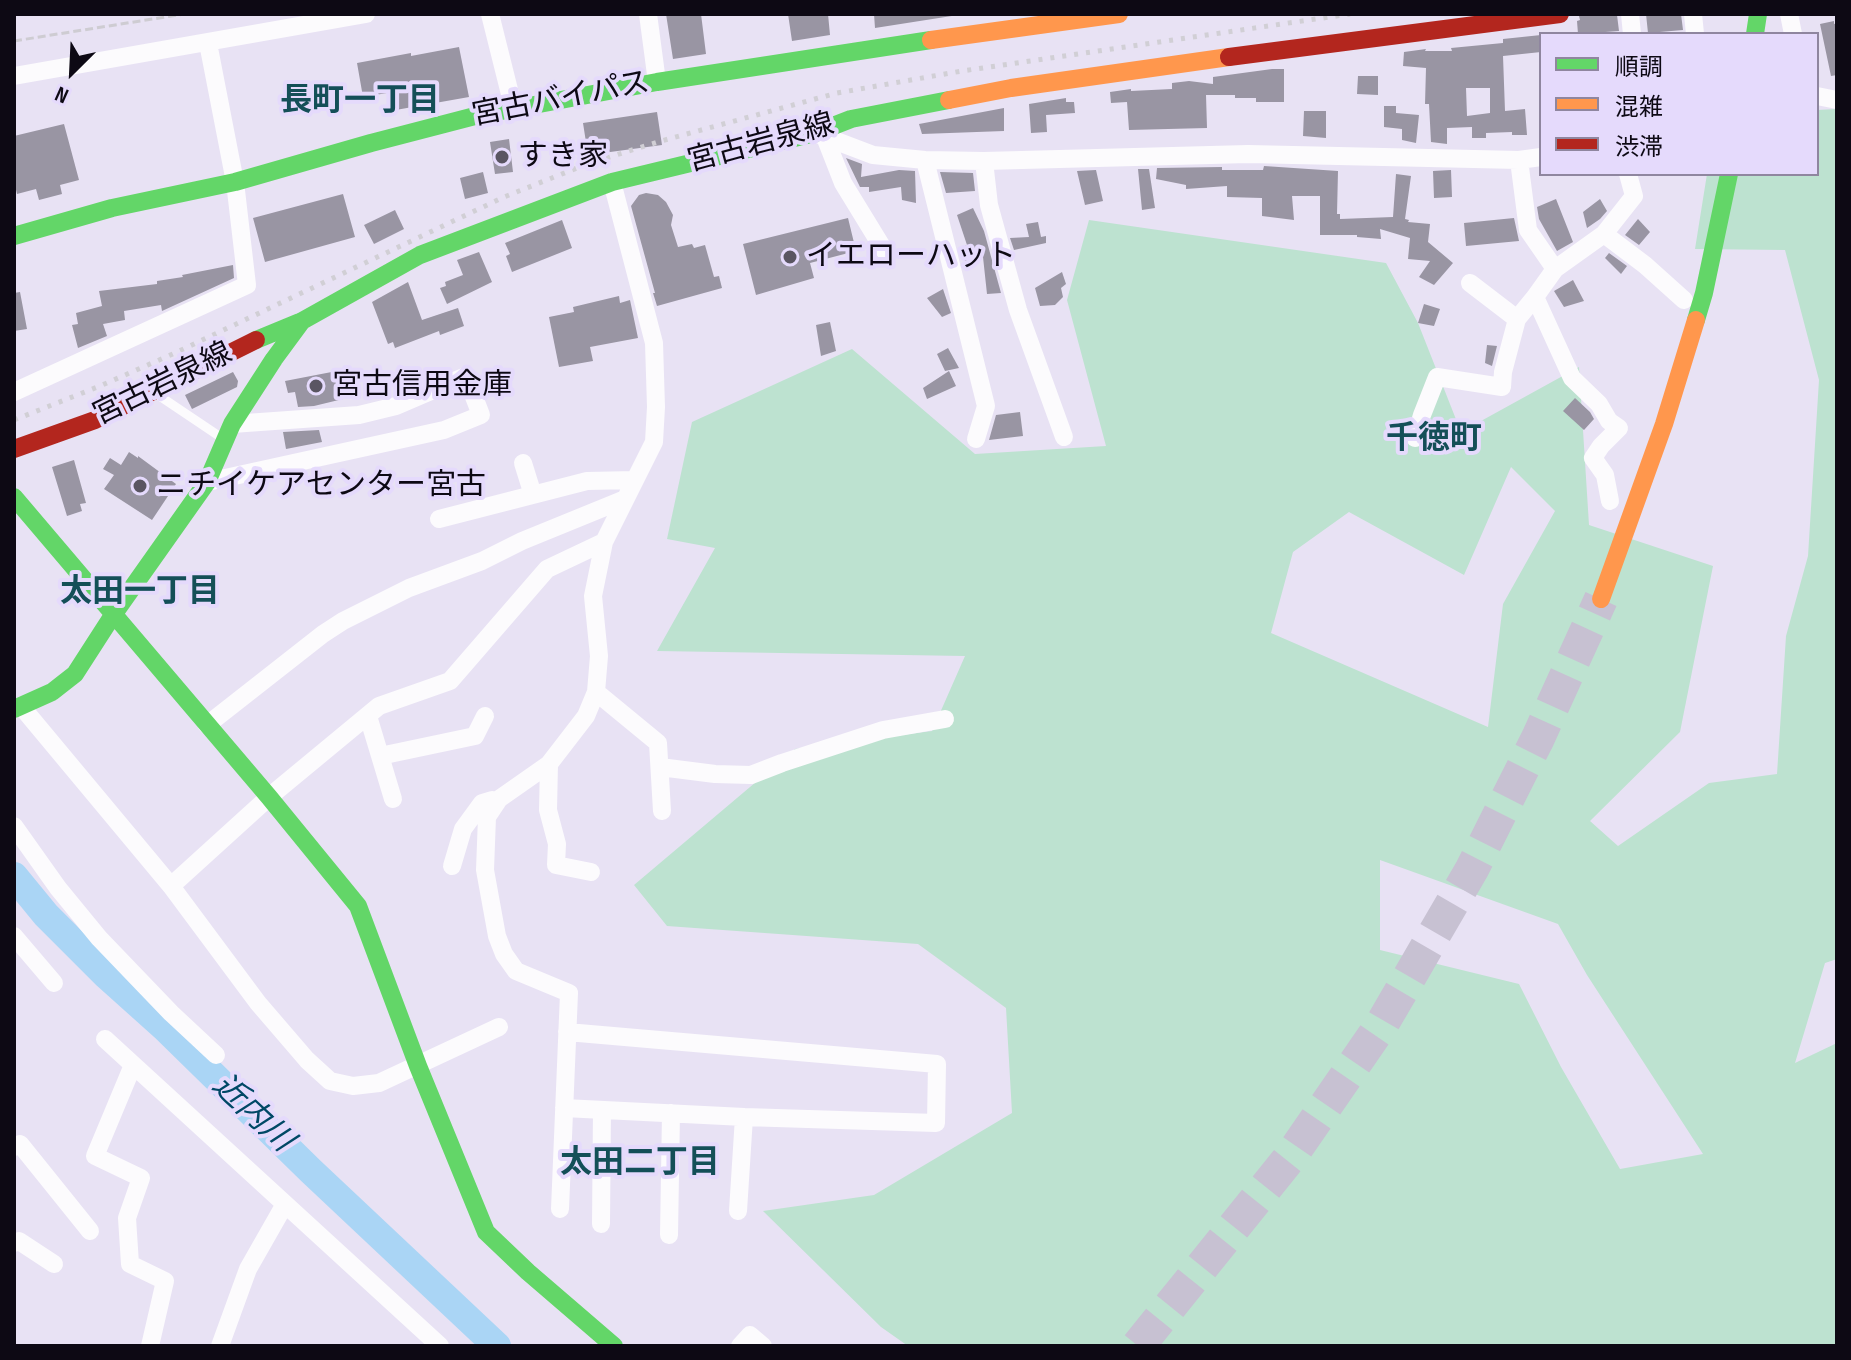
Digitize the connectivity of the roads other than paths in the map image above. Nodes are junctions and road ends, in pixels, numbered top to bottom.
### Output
1 (366, 14) edge
2 (490, 14) edge
3 (648, 14) edge
4 (1119, 14) edge
5 (1560, 14) edge
6 (1005, 21) edge
7 (208, 43) junction
8 (14, 76) edge
9 (657, 82) junction
10 (514, 110) junction
11 (820, 135) junction
12 (1539, 157) edge
13 (925, 160) junction
14 (1519, 160) junction
15 (984, 161) junction
16 (1629, 176) edge
17 (1729, 176) edge
18 (235, 182) junction
19 (612, 182) junction
20 (1604, 234) junction
21 (14, 236) edge
22 (884, 250) dead end
23 (1555, 269) junction
24 (1470, 283) dead end
25 (1535, 297) junction
26 (1684, 300) dead end
27 (1517, 319) junction
28 (302, 321) junction
29 (152, 391) junction
30 (14, 392) edge
31 (229, 432) junction
32 (1064, 437) dead end
33 (1415, 438) dead end
34 (976, 439) dead end
35 (14, 449) edge
36 (523, 463) dead end
37 (635, 480) junction
38 (207, 482) junction
39 (533, 495) junction
40 (14, 497) edge
41 (625, 499) junction
42 (1610, 501) dead end
43 (439, 519) dead end
44 (604, 542) junction
45 (1601, 599) tunnel mouth
46 (113, 615) junction
47 (596, 692) junction
48 (17, 707) edge
49 (368, 716) junction
50 (485, 716) dead end
51 (945, 719) dead end
52 (207, 725) junction
53 (380, 756) junction
54 (549, 764) junction
55 (660, 767) junction
56 (269, 797) junction
57 (393, 799) dead end
58 (499, 799) junction
59 (662, 811) dead end
60 (14, 826) edge
61 (452, 866) dead end
62 (591, 872) dead end
63 (171, 886) junction
64 (14, 936) edge
65 (54, 983) dead end
66 (499, 1027) dead end
67 (567, 1032) junction
68 (105, 1039) dead end
69 (216, 1055) dead end
70 (133, 1065) junction
71 (418, 1066) junction
72 (564, 1108) junction
73 (602, 1110) junction
74 (671, 1113) junction
75 (744, 1117) junction
76 (14, 1147) edge
77 (285, 1204) junction
78 (560, 1209) dead end
79 (738, 1211) dead end
80 (601, 1224) dead end
81 (90, 1231) dead end
82 (669, 1235) dead end
83 (14, 1243) edge
84 (54, 1264) dead end
85 (150, 1346) edge
86 (220, 1346) edge
87 (440, 1346) edge
88 (614, 1346) edge
89 (740, 1346) edge
90 (763, 1346) edge

1 - 7 street
2 - 10 street
3 - 9 street
4 - 6 main road, 宮古バイパス
5 - 11 main road, 宮古岩泉線
6 - 9 main road, 宮古バイパス
7 - 8 street
7 - 18 street
9 - 10 main road, 宮古バイパス
10 - 18 main road, 宮古バイパス
11 - 13 street
11 - 19 main road, 宮古岩泉線
11 - 22 street
12 - 14 street
13 - 15 street
13 - 34 street
14 - 15 street
14 - 23 street
15 - 32 street
16 - 20 street
17 - 45 main road
18 - 21 main road, 宮古バイパス
18 - 30 street
19 - 28 main road, 宮古岩泉線
19 - 37 street
20 - 23 street
20 - 26 street
23 - 25 street
24 - 27 street
25 - 27 street
25 - 42 street
27 - 33 street
28 - 29 main road, 宮古岩泉線
28 - 31 main road
29 - 31 lane
29 - 35 main road, 宮古岩泉線
31 - 38 main road
31 - 38 street
36 - 39 street
37 - 39 street
37 - 41 street
38 - 46 main road
39 - 43 street
40 - 46 main road
41 - 44 street
41 - 52 street
44 - 47 street
44 - 49 street
46 - 48 main road
46 - 52 main road
47 - 54 street
47 - 55 street
48 - 63 street
49 - 53 street
49 - 56 street
50 - 53 street
51 - 55 street
52 - 56 main road
53 - 57 street
54 - 58 street
54 - 62 street
55 - 59 street
56 - 63 street
56 - 71 main road
58 - 61 street
58 - 67 street
60 - 69 street
63 - 71 street
64 - 65 street
66 - 71 street
67 - 72 street
67 - 75 street
68 - 70 street
70 - 77 street
70 - 85 street
71 - 88 main road
72 - 73 street
72 - 78 street
73 - 74 street
73 - 80 street
74 - 75 street
74 - 82 street
75 - 79 street
76 - 81 street
77 - 86 street
77 - 87 street
83 - 84 street
89 - 90 street

